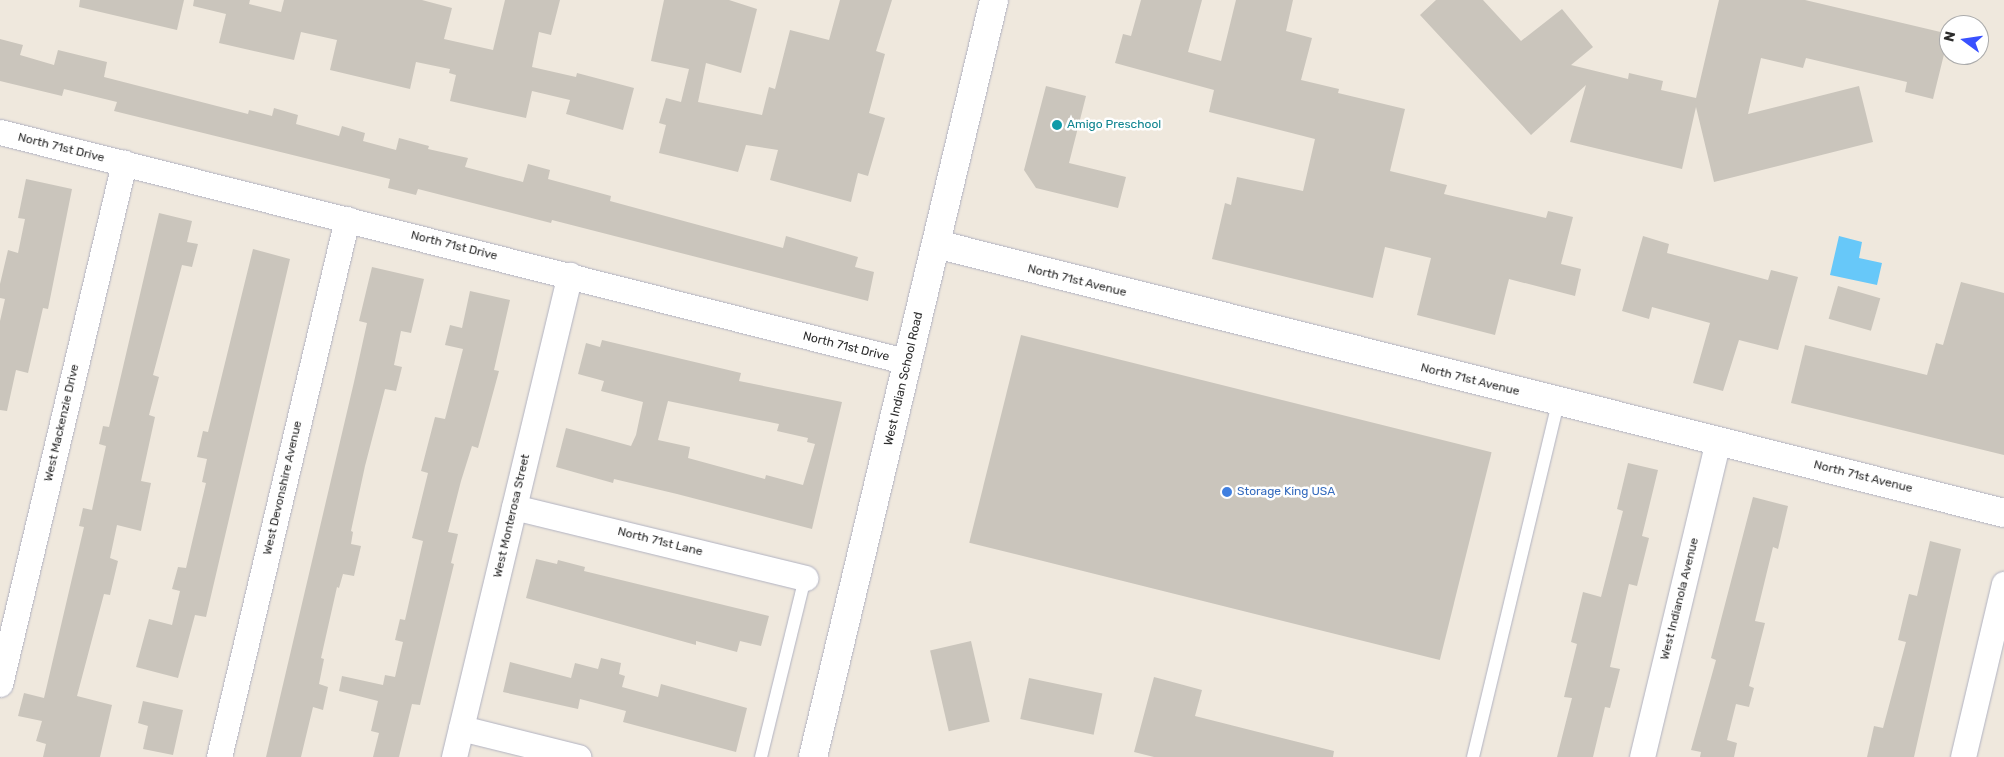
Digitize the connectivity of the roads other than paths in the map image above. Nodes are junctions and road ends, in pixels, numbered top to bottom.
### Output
1 (994, 0) edge
2 (0, 132) edge
3 (124, 163) junction
4 (347, 219) junction
5 (936, 244) junction
6 (570, 275) junction
7 (908, 362) junction
8 (1558, 402) junction
9 (1718, 440) junction
10 (514, 507) junction
11 (2004, 513) edge
12 (805, 578) joint
13 (2004, 584) edge
14 (0, 684) edge
15 (461, 728) junction
16 (219, 757) edge
17 (454, 757) edge
18 (578, 757) edge
19 (761, 757) edge
20 (813, 757) edge
21 (1474, 757) edge
22 (1642, 757) edge
23 (1963, 757) edge

1 - 5 street, West Indian School Road
2 - 3 street, North 71st Drive
3 - 4 street, North 71st Drive
3 - 14 street, West Mackenzie Drive
4 - 6 street, North 71st Drive
4 - 16 street, West Devonshire Avenue
5 - 7 street, West Indian School Road
5 - 8 street, North 71st Avenue
6 - 7 street, North 71st Drive
6 - 10 street, West Monterosa Street
7 - 20 street, West Indian School Road
8 - 9 street, North 71st Avenue
8 - 21 lane
9 - 11 street, North 71st Avenue
9 - 22 street, West Indianola Avenue
10 - 12 street, North 71st Lane
10 - 15 street, West Monterosa Street
12 - 19 lane
13 - 23 street
15 - 17 street, West Monterosa Street
15 - 18 street

